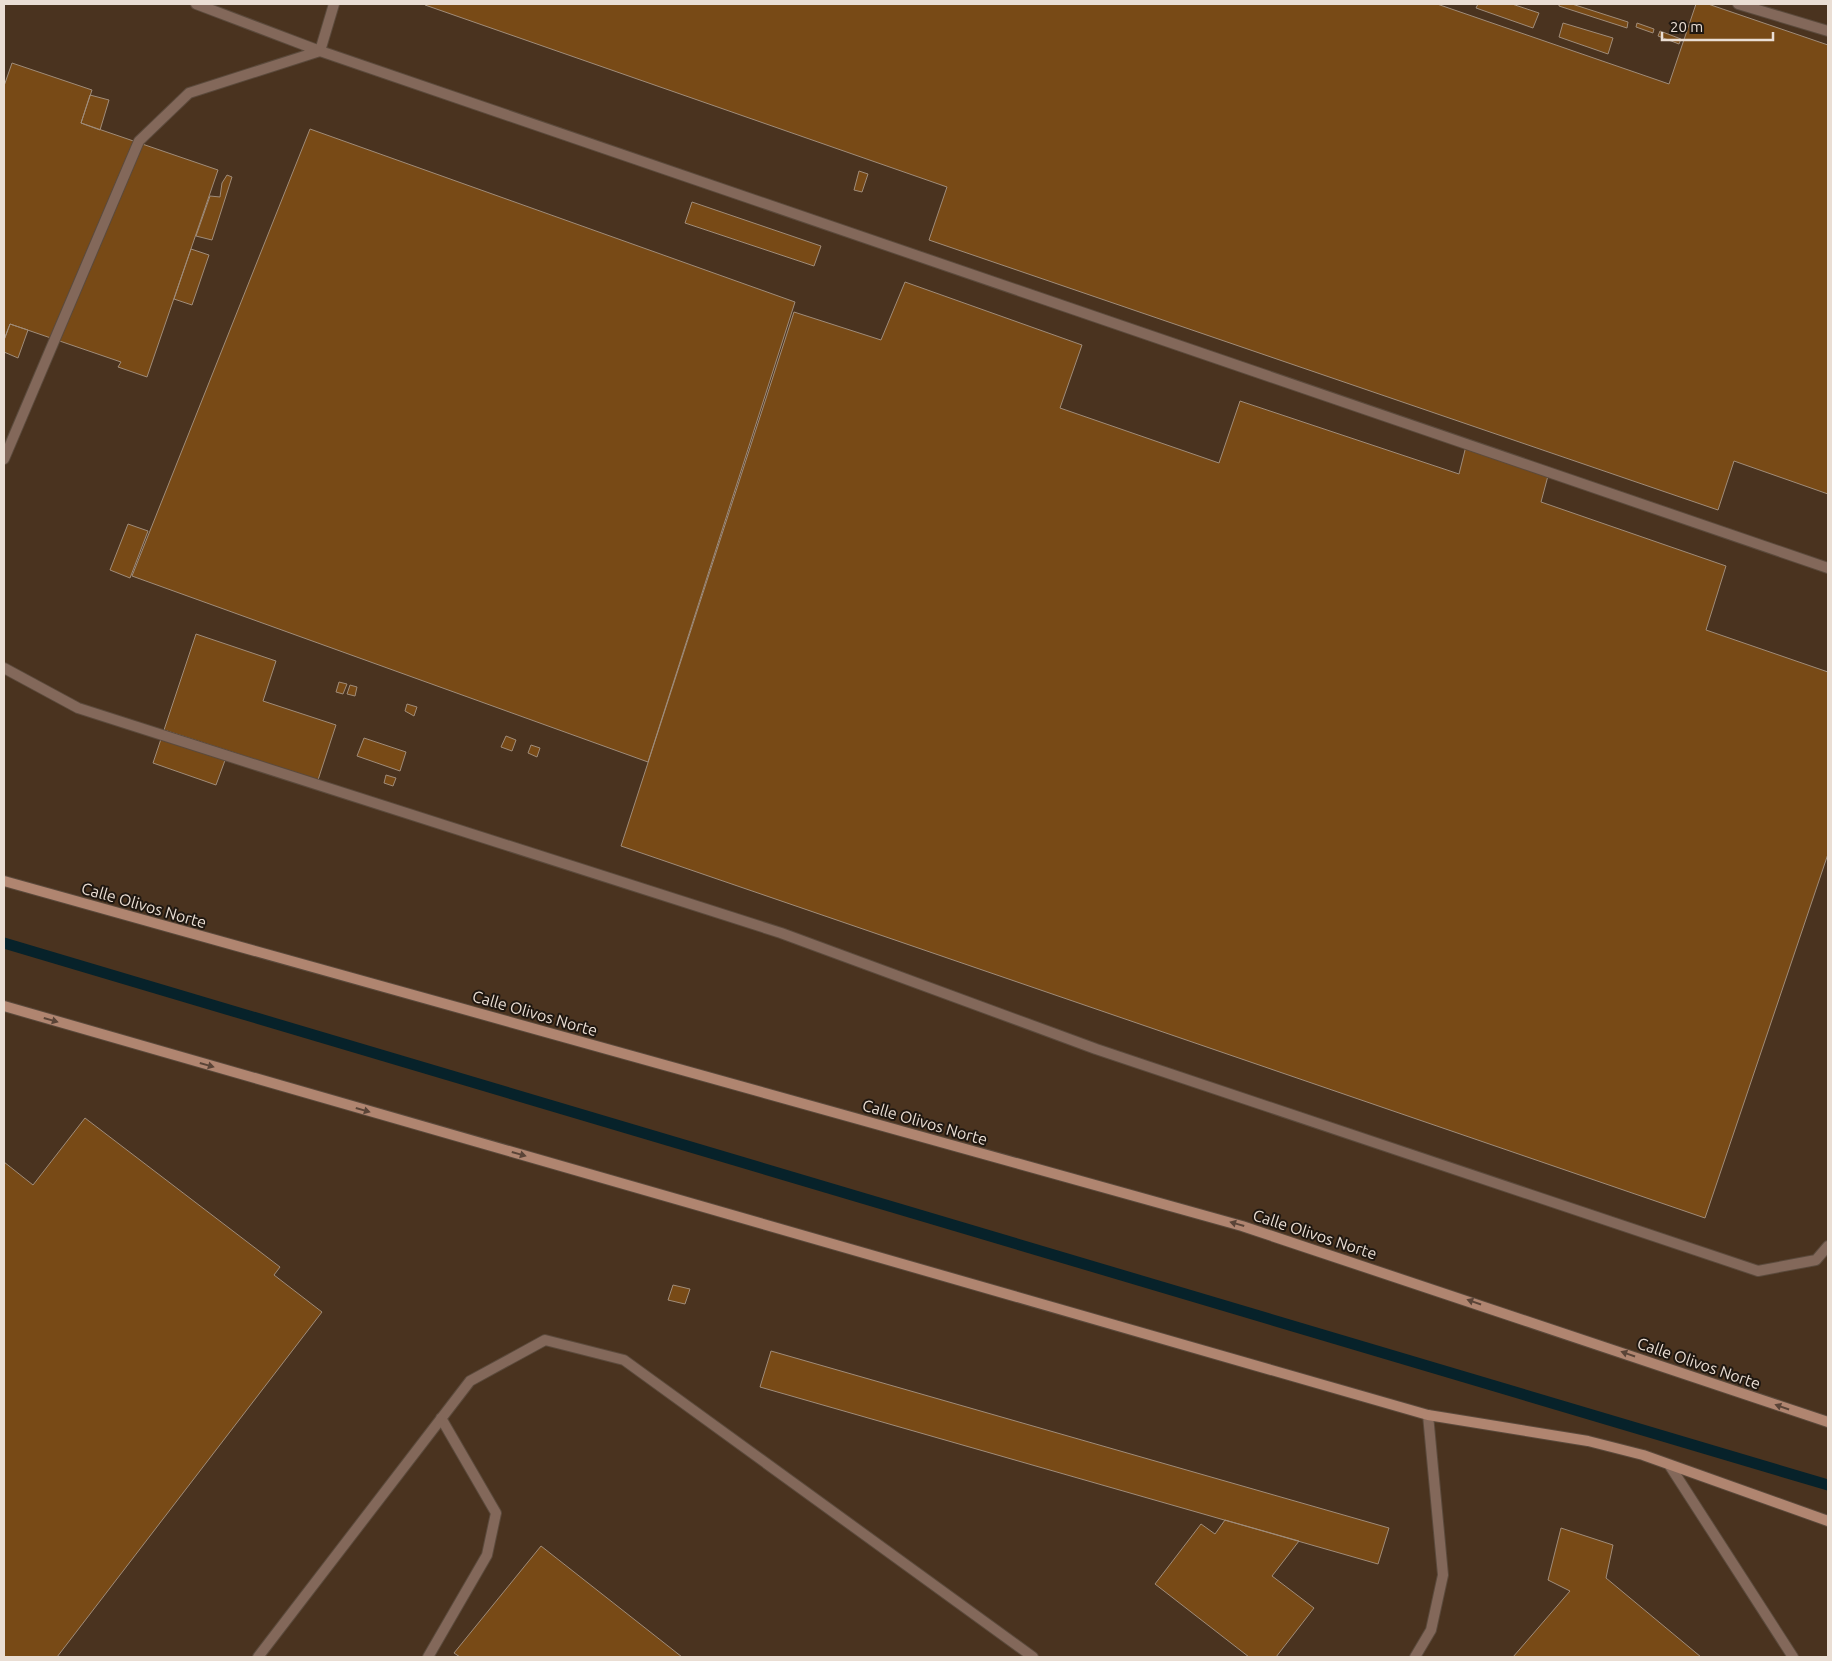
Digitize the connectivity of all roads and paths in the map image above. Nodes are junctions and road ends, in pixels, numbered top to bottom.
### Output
1 (196, 4) edge
2 (334, 4) edge
3 (1738, 4) edge
4 (1828, 31) edge
5 (320, 51) junction
6 (4, 459) edge
7 (1828, 568) edge
8 (4, 668) edge
9 (4, 881) edge
10 (4, 1006) edge
11 (1828, 1246) edge
12 (1428, 1415) junction
13 (441, 1418) junction
14 (1828, 1422) edge
15 (1670, 1466) junction
16 (1828, 1521) edge
17 (258, 1657) edge
18 (428, 1657) edge
19 (1033, 1657) edge
20 (1415, 1657) edge
21 (1793, 1657) edge

1 - 5 lane
2 - 5 lane
3 - 4 lane
5 - 6 lane
5 - 7 lane
8 - 11 lane
14 -> 9 main road, Calle Olivos Norte
10 -> 12 main road
12 - 15 main road
12 - 20 lane
13 - 17 lane
13 - 18 lane
13 - 19 lane
15 - 16 main road
15 - 21 lane

